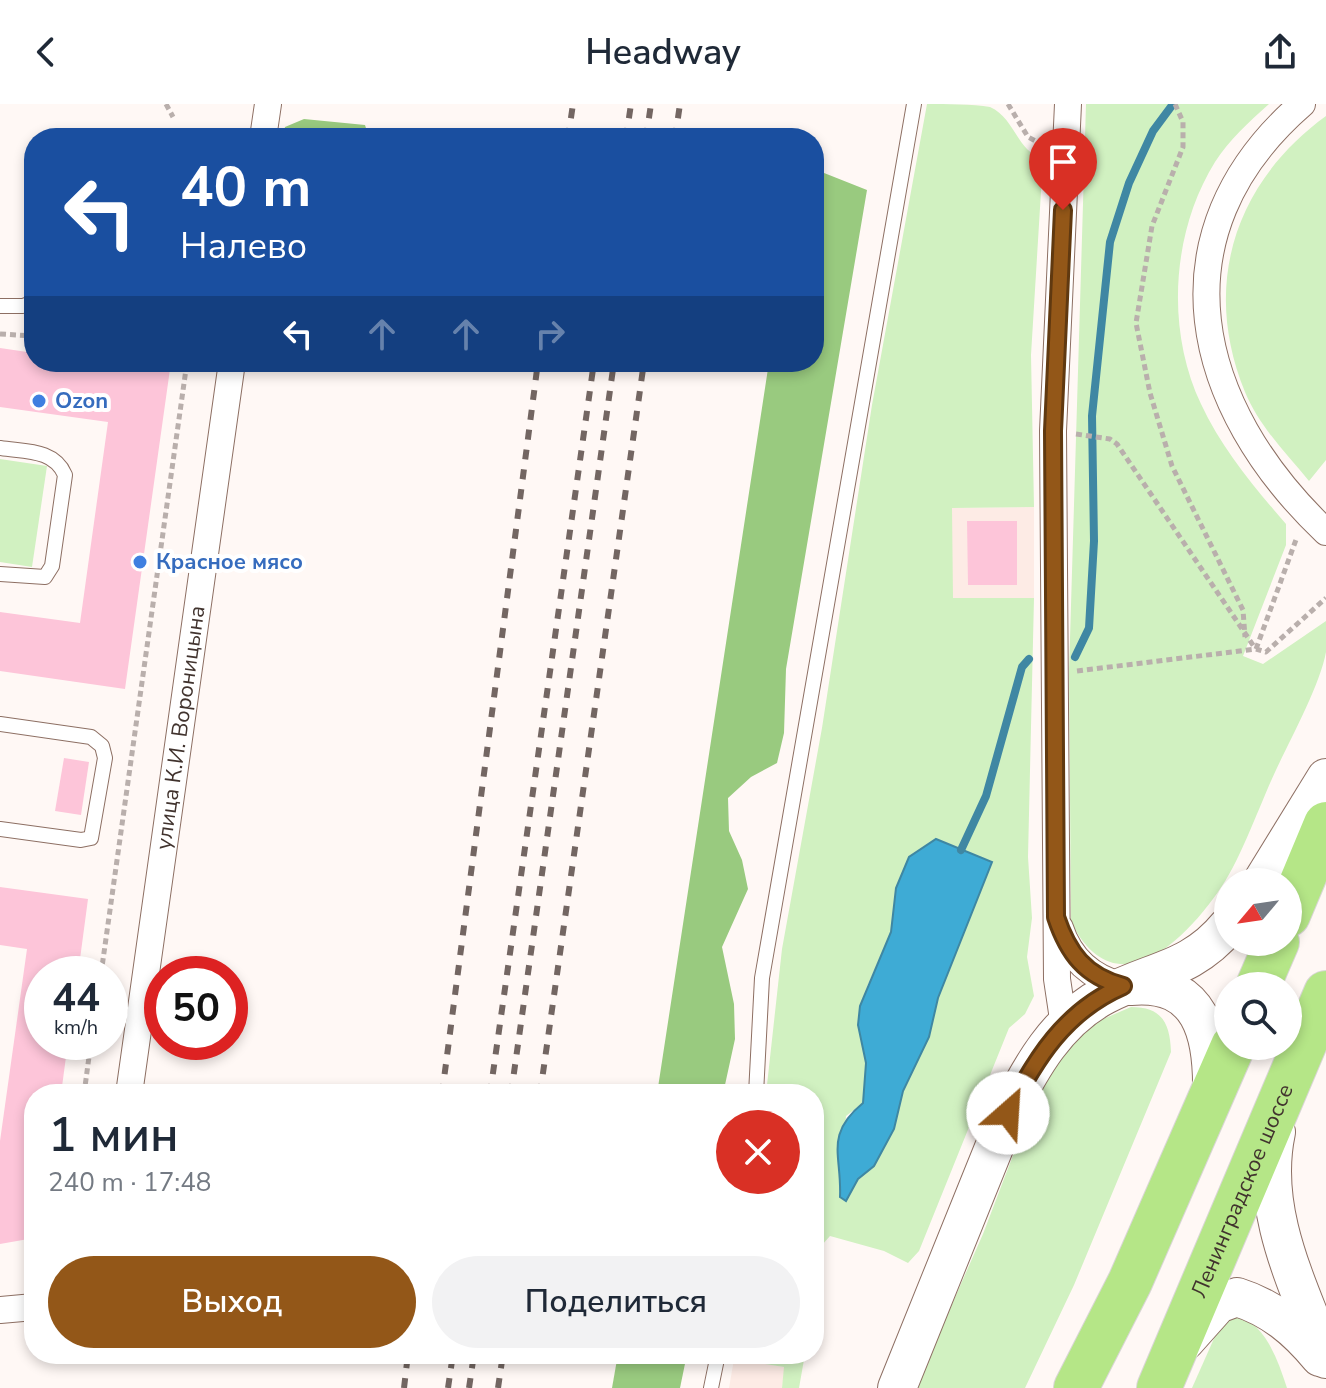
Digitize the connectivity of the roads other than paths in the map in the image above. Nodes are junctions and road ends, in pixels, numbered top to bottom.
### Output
1 (268, 104) edge
2 (914, 104) edge
3 (1068, 104) edge
4 (1302, 104) edge
5 (264, 128) edge
6 (0, 306) edge
7 (24, 306) edge
8 (231, 372) edge
9 (0, 448) edge
10 (1326, 532) edge
11 (0, 574) edge
12 (0, 724) edge
13 (1326, 778) edge
14 (1326, 824) edge
15 (0, 829) edge
16 (1271, 868) edge
17 (1302, 881) edge
18 (1056, 917) junction
19 (1214, 941) edge
20 (1123, 986) junction
21 (1326, 993) edge
22 (1064, 1026) junction
23 (1227, 1060) edge
24 (130, 1084) edge
25 (757, 1084) edge
26 (1212, 1096) junction
27 (1283, 1097) junction
28 (24, 1308) edge
29 (0, 1310) edge
30 (1326, 1362) edge
31 (716, 1364) edge
32 (1165, 1374) edge
33 (711, 1388) edge
34 (897, 1388) edge
35 (1076, 1388) edge

1 - 5 street
2 - 25 lane
3 - 18 street
4 - 10 street
6 - 7 lane
8 - 24 street, улица К.И. Вороницына
9 - 11 lane
12 - 15 lane
13 - 16 main road
14 - 17 highway
18 - 20 street
18 - 22 street
19 - 20 main road
20 - 22 main road
20 - 26 main road
21 - 27 highway, Ленинградское шоссе
22 - 34 main road
23 - 26 highway
26 - 35 highway
27 - 30 main road
27 - 32 highway, Ленинградское шоссе
28 - 29 street
30 - 32 main road
31 - 33 lane

